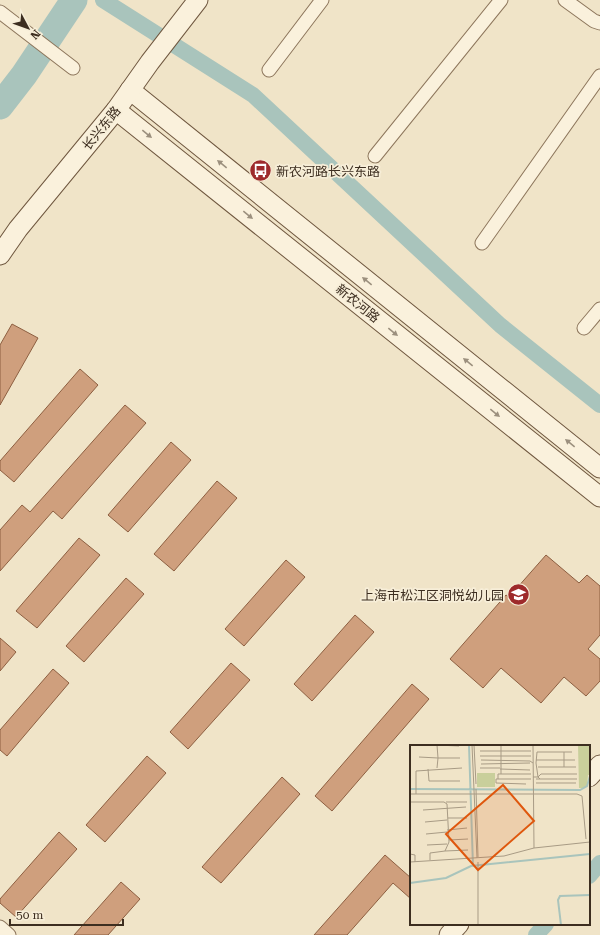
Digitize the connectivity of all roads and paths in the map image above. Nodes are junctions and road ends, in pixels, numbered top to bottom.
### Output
1 (198, 0) edge
2 (322, 0) edge
3 (501, 0) edge
4 (565, 0) edge
5 (0, 12) edge
6 (600, 23) edge
7 (73, 68) dead end
8 (269, 70) dead end
9 (600, 76) edge
10 (130, 90) junction
11 (116, 110) junction
12 (375, 156) dead end
13 (482, 243) dead end
14 (0, 255) edge
15 (600, 309) edge
16 (584, 328) dead end
17 (600, 468) edge
18 (600, 497) edge
19 (600, 765) edge
20 (590, 776) edge
21 (458, 925) edge
22 (0, 927) edge
23 (9, 935) edge
24 (449, 935) edge

1 - 10 street, 长兴东路
2 - 8 street
3 - 12 street
4 - 6 street
5 - 7 street
9 - 13 street
10 - 11 street, 长兴东路
17 -> 10 street, 新农河路
11 - 14 street, 长兴东路
11 -> 18 street, 新农河路
15 - 16 street
19 - 20 street
21 - 24 street
22 - 23 street

